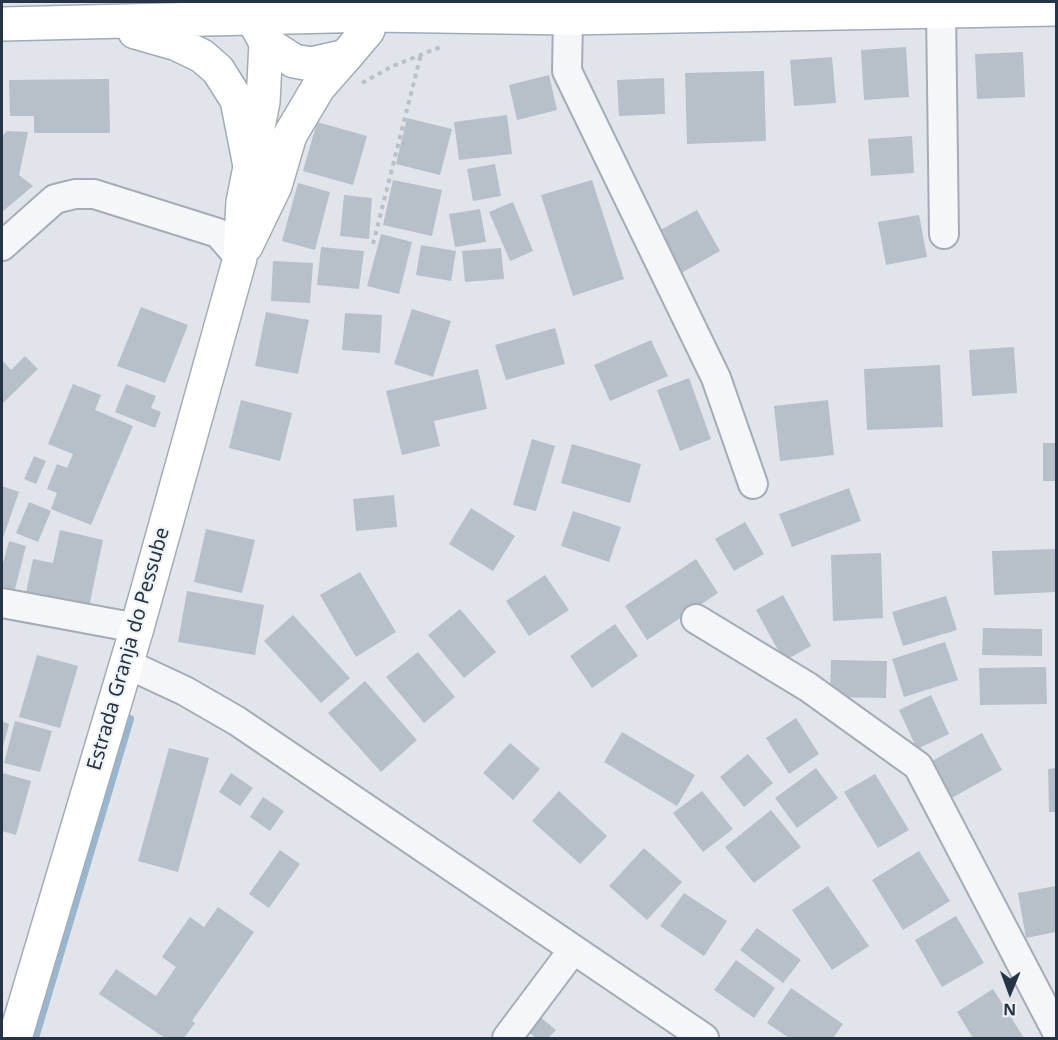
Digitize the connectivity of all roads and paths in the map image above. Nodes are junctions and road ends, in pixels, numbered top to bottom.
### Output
1 (374, 8) edge
2 (1056, 9) edge
3 (941, 11) junction
4 (568, 18) junction
5 (256, 21) edge
6 (104, 23) junction
7 (2, 24) edge
8 (453, 46) dead end
9 (421, 54) junction
10 (346, 56) junction
11 (352, 88) dead end
12 (251, 171) junction
13 (944, 234) dead end
14 (373, 244) dead end
15 (2, 246) edge
16 (240, 258) junction
17 (753, 484) dead end
18 (2, 603) edge
19 (696, 619) dead end
20 (137, 628) junction
21 (125, 663) junction
22 (573, 950) junction
23 (1056, 1030) edge
24 (15, 1038) edge
25 (507, 1038) edge
26 (704, 1038) edge

1 - 4 main road
1 - 5 main road
1 - 10 main road, Estrada Granja do Pessube
2 - 3 main road
3 - 4 main road
3 - 13 street
4 - 17 street
5 - 6 main road
5 - 10 main road
5 - 12 main road, Estrada Granja do Pessube
6 - 7 main road
6 - 12 main road
8 - 9 path
9 - 11 path
9 - 14 path
10 - 16 main road, Estrada Granja do Pessube
12 - 16 main road, Estrada Granja do Pessube
15 - 16 street
16 - 20 main road, Estrada Granja do Pessube
18 - 20 street
19 - 23 street
20 - 21 main road, Estrada Granja do Pessube
21 - 22 street
21 - 24 main road, Estrada Granja do Pessube
22 - 25 street
22 - 26 street

